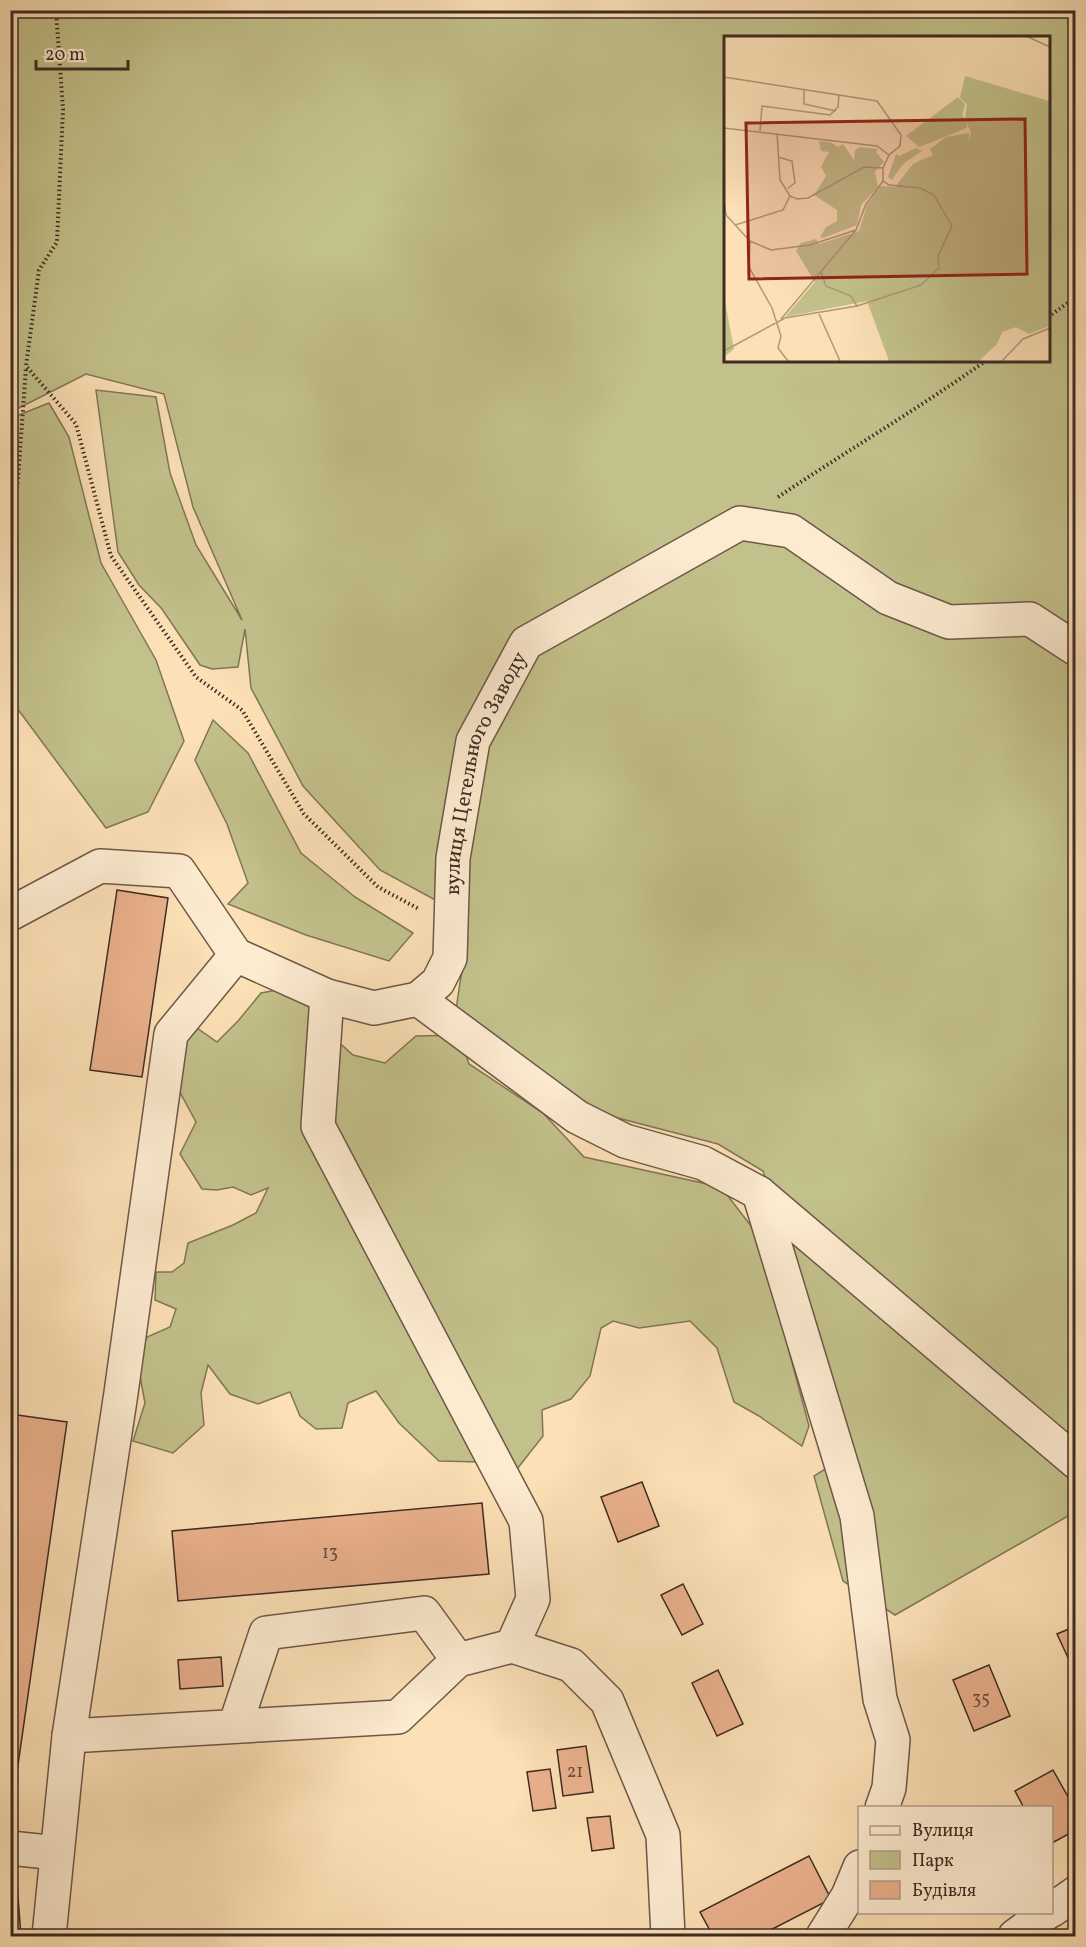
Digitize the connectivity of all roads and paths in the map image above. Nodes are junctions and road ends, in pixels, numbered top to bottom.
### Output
1 (56, 10) edge
2 (1076, 297) edge
3 (1050, 316) edge
4 (984, 362) edge
5 (26, 366) junction
6 (10, 514) edge
7 (740, 523) junction
8 (1076, 649) edge
9 (10, 914) edge
10 (452, 927) junction
11 (236, 955) junction
12 (327, 996) junction
13 (418, 999) junction
14 (759, 1193) junction
15 (1062, 1439) edge
16 (1076, 1462) edge
17 (512, 1646) junction
18 (459, 1660) junction
19 (235, 1726) junction
20 (69, 1736) junction
21 (883, 1806) edge
22 (10, 1848) edge
23 (57, 1853) junction
24 (858, 1872) edge
25 (1076, 1893) edge
26 (1053, 1909) edge
27 (1046, 1914) edge
28 (50, 1936) edge
29 (668, 1936) edge
30 (830, 1936) edge
31 (1015, 1936) edge

1 - 5 path
2 - 3 path
4 - 7 path
5 - 6 path
5 - 10 path
7 - 8 street
7 - 10 street, вулиця Цегельного Заводу
9 - 11 street
10 - 13 street, вулиця Цегельного Заводу
11 - 12 street
11 - 20 street
12 - 13 street
12 - 17 street
13 - 14 street
14 - 15 street
14 - 21 street
15 - 16 street
17 - 18 street
17 - 29 street
18 - 19 street
18 - 19 street
19 - 20 street
20 - 23 street
22 - 23 street
23 - 28 street
24 - 30 street
25 - 26 street
27 - 31 street

